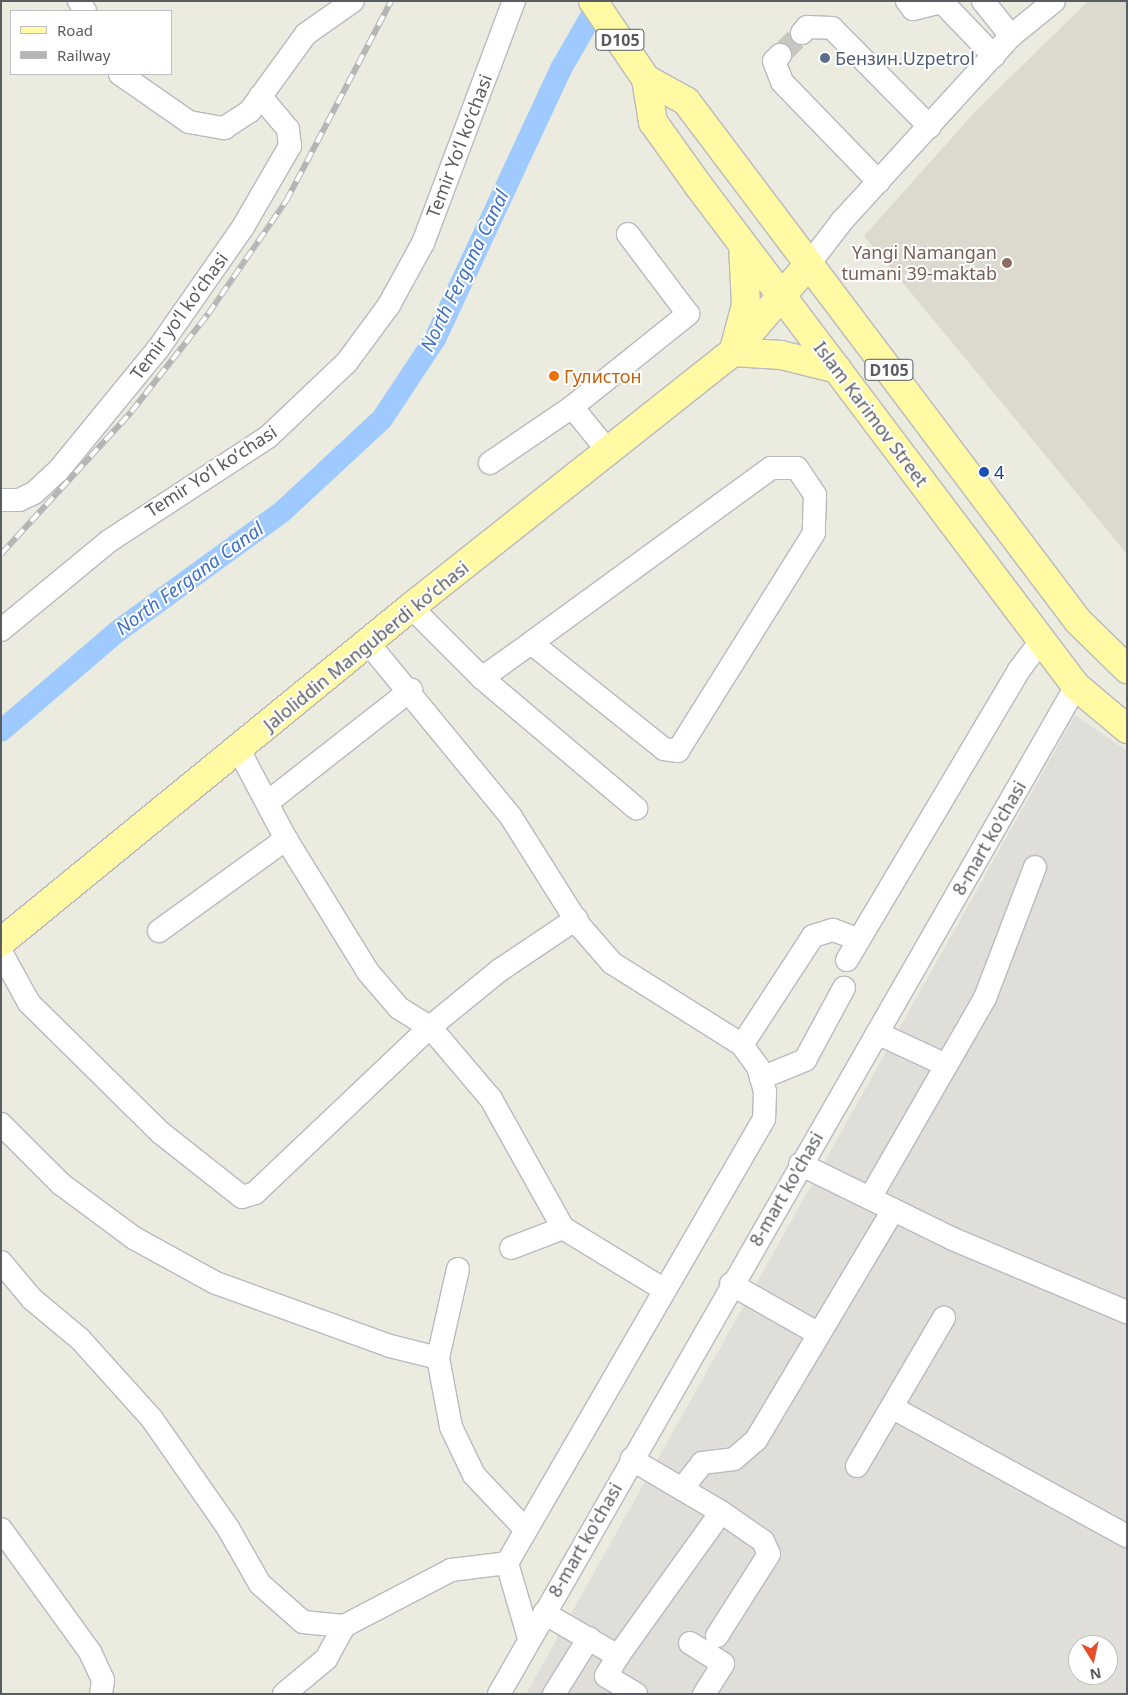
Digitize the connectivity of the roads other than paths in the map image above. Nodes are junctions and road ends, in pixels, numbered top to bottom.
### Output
1 (353, 1) edge
2 (593, 1) edge
3 (907, 1) edge
4 (1054, 1) edge
5 (988, 3) edge
6 (513, 7) edge
7 (802, 33) tunnel mouth
8 (1011, 36) junction
9 (780, 55) tunnel mouth
10 (994, 56) junction
11 (121, 75) edge
12 (646, 80) junction
13 (260, 96) junction
14 (930, 127) junction
15 (879, 182) junction
16 (628, 234) dead end
17 (743, 246) junction
18 (809, 264) junction
19 (781, 296) junction
20 (733, 352) junction
21 (837, 369) junction
22 (572, 407) junction
23 (608, 451) junction
24 (490, 463) dead end
25 (1, 500) edge
26 (411, 607) junction
27 (1, 630) edge
28 (1042, 640) junction
29 (531, 643) junction
30 (370, 644) junction
31 (1127, 669) edge
32 (482, 678) junction
33 (1076, 686) junction
34 (411, 690) junction
35 (1127, 729) edge
36 (239, 750) junction
37 (268, 802) junction
38 (636, 808) dead end
39 (286, 839) junction
40 (1035, 867) dead end
41 (576, 919) junction
42 (159, 931) dead end
43 (858, 939) junction
44 (1, 942) edge
45 (1, 952) edge
46 (847, 960) dead end
47 (844, 988) dead end
48 (430, 1027) junction
49 (877, 1033) junction
50 (742, 1045) junction
51 (946, 1065) junction
52 (761, 1078) junction
53 (1, 1124) edge
54 (800, 1164) junction
55 (870, 1198) junction
56 (893, 1210) junction
57 (563, 1228) junction
58 (511, 1248) dead end
59 (1, 1262) edge
60 (458, 1269) dead end
61 (731, 1284) junction
62 (663, 1289) junction
63 (1127, 1312) edge
64 (944, 1318) dead end
65 (819, 1334) junction
66 (438, 1358) junction
67 (893, 1408) junction
68 (631, 1459) junction
69 (857, 1466) dead end
70 (682, 1489) junction
71 (721, 1512) junction
72 (1, 1529) edge
73 (525, 1529) junction
74 (1127, 1536) edge
75 (507, 1563) junction
76 (544, 1613) junction
77 (344, 1626) junction
78 (717, 1636) dead end
79 (529, 1638) junction
80 (589, 1638) junction
81 (690, 1643) dead end
82 (618, 1656) junction
83 (99, 1694) edge
84 (284, 1694) edge
85 (500, 1694) edge
86 (554, 1694) edge
87 (636, 1694) edge
88 (704, 1694) edge

1 - 13 street
2 - 12 main road, Islam Karimov Street / D105
3 - 10 street
4 - 8 street
5 - 8 street
6 - 27 street, Temir Yoʻl koʻchasi
7 - 14 street
8 - 10 street
9 - 15 street
10 - 14 street
11 - 13 street
12 - 17 main road, Islam Karimov Street / D105
12 - 18 main road, Islam Karimov Street / D105
13 - 25 street, Temir yoʻl koʻchasi
14 - 15 street
15 - 18 street
16 - 22 street
17 - 19 main road, Islam Karimov Street / D105
17 - 20 main road
18 - 19 main road, Jaloliddin Manguberdi koʻchasi
18 - 31 main road, Islam Karimov Street / D105
19 - 20 main road, Jaloliddin Manguberdi koʻchasi
19 - 21 main road, Islam Karimov Street / D105
20 - 21 main road
20 - 23 main road, Jaloliddin Manguberdi koʻchasi
21 - 28 main road, Islam Karimov Street / D105
22 - 23 street
22 - 24 street
23 - 26 main road, Jaloliddin Manguberdi koʻchasi
26 - 30 main road, Jaloliddin Manguberdi koʻchasi
26 - 32 street
28 - 33 main road, Islam Karimov Street / D105
28 - 43 street
29 - 29 street
29 - 32 street
30 - 34 street
30 - 36 main road, Jaloliddin Manguberdi koʻchasi
32 - 38 street
33 - 35 main road, Islam Karimov Street / D105
33 - 49 street, 8-mart ko'chasi
34 - 37 street
34 - 41 street
36 - 37 street
36 - 44 main road, Jaloliddin Manguberdi koʻchasi
37 - 39 street
39 - 42 street
39 - 48 street
40 - 51 street
41 - 48 street
41 - 50 street
43 - 46 street
43 - 50 street
45 - 48 street
47 - 52 street
48 - 57 street
49 - 51 street
49 - 54 street, 8-mart ko'chasi
50 - 52 street
51 - 55 street
52 - 62 street
53 - 66 street
54 - 55 street
54 - 61 street, 8-mart ko'chasi
55 - 56 street
56 - 63 street
56 - 65 street
57 - 58 street
57 - 62 street
59 - 77 street
60 - 66 street
61 - 65 street
61 - 68 street, 8-mart ko'chasi
62 - 73 street
64 - 67 street
65 - 70 street
66 - 73 street
67 - 69 street
67 - 74 street
68 - 70 street
68 - 76 street, 8-mart ko'chasi
70 - 71 street
71 - 78 street
71 - 82 street
72 - 83 street
73 - 75 street
75 - 77 street
75 - 79 street
76 - 79 street, 8-mart ko'chasi
76 - 80 street
77 - 84 street
79 - 85 street, 8-mart ko'chasi
80 - 82 street
80 - 86 street
81 - 88 street
82 - 87 street

